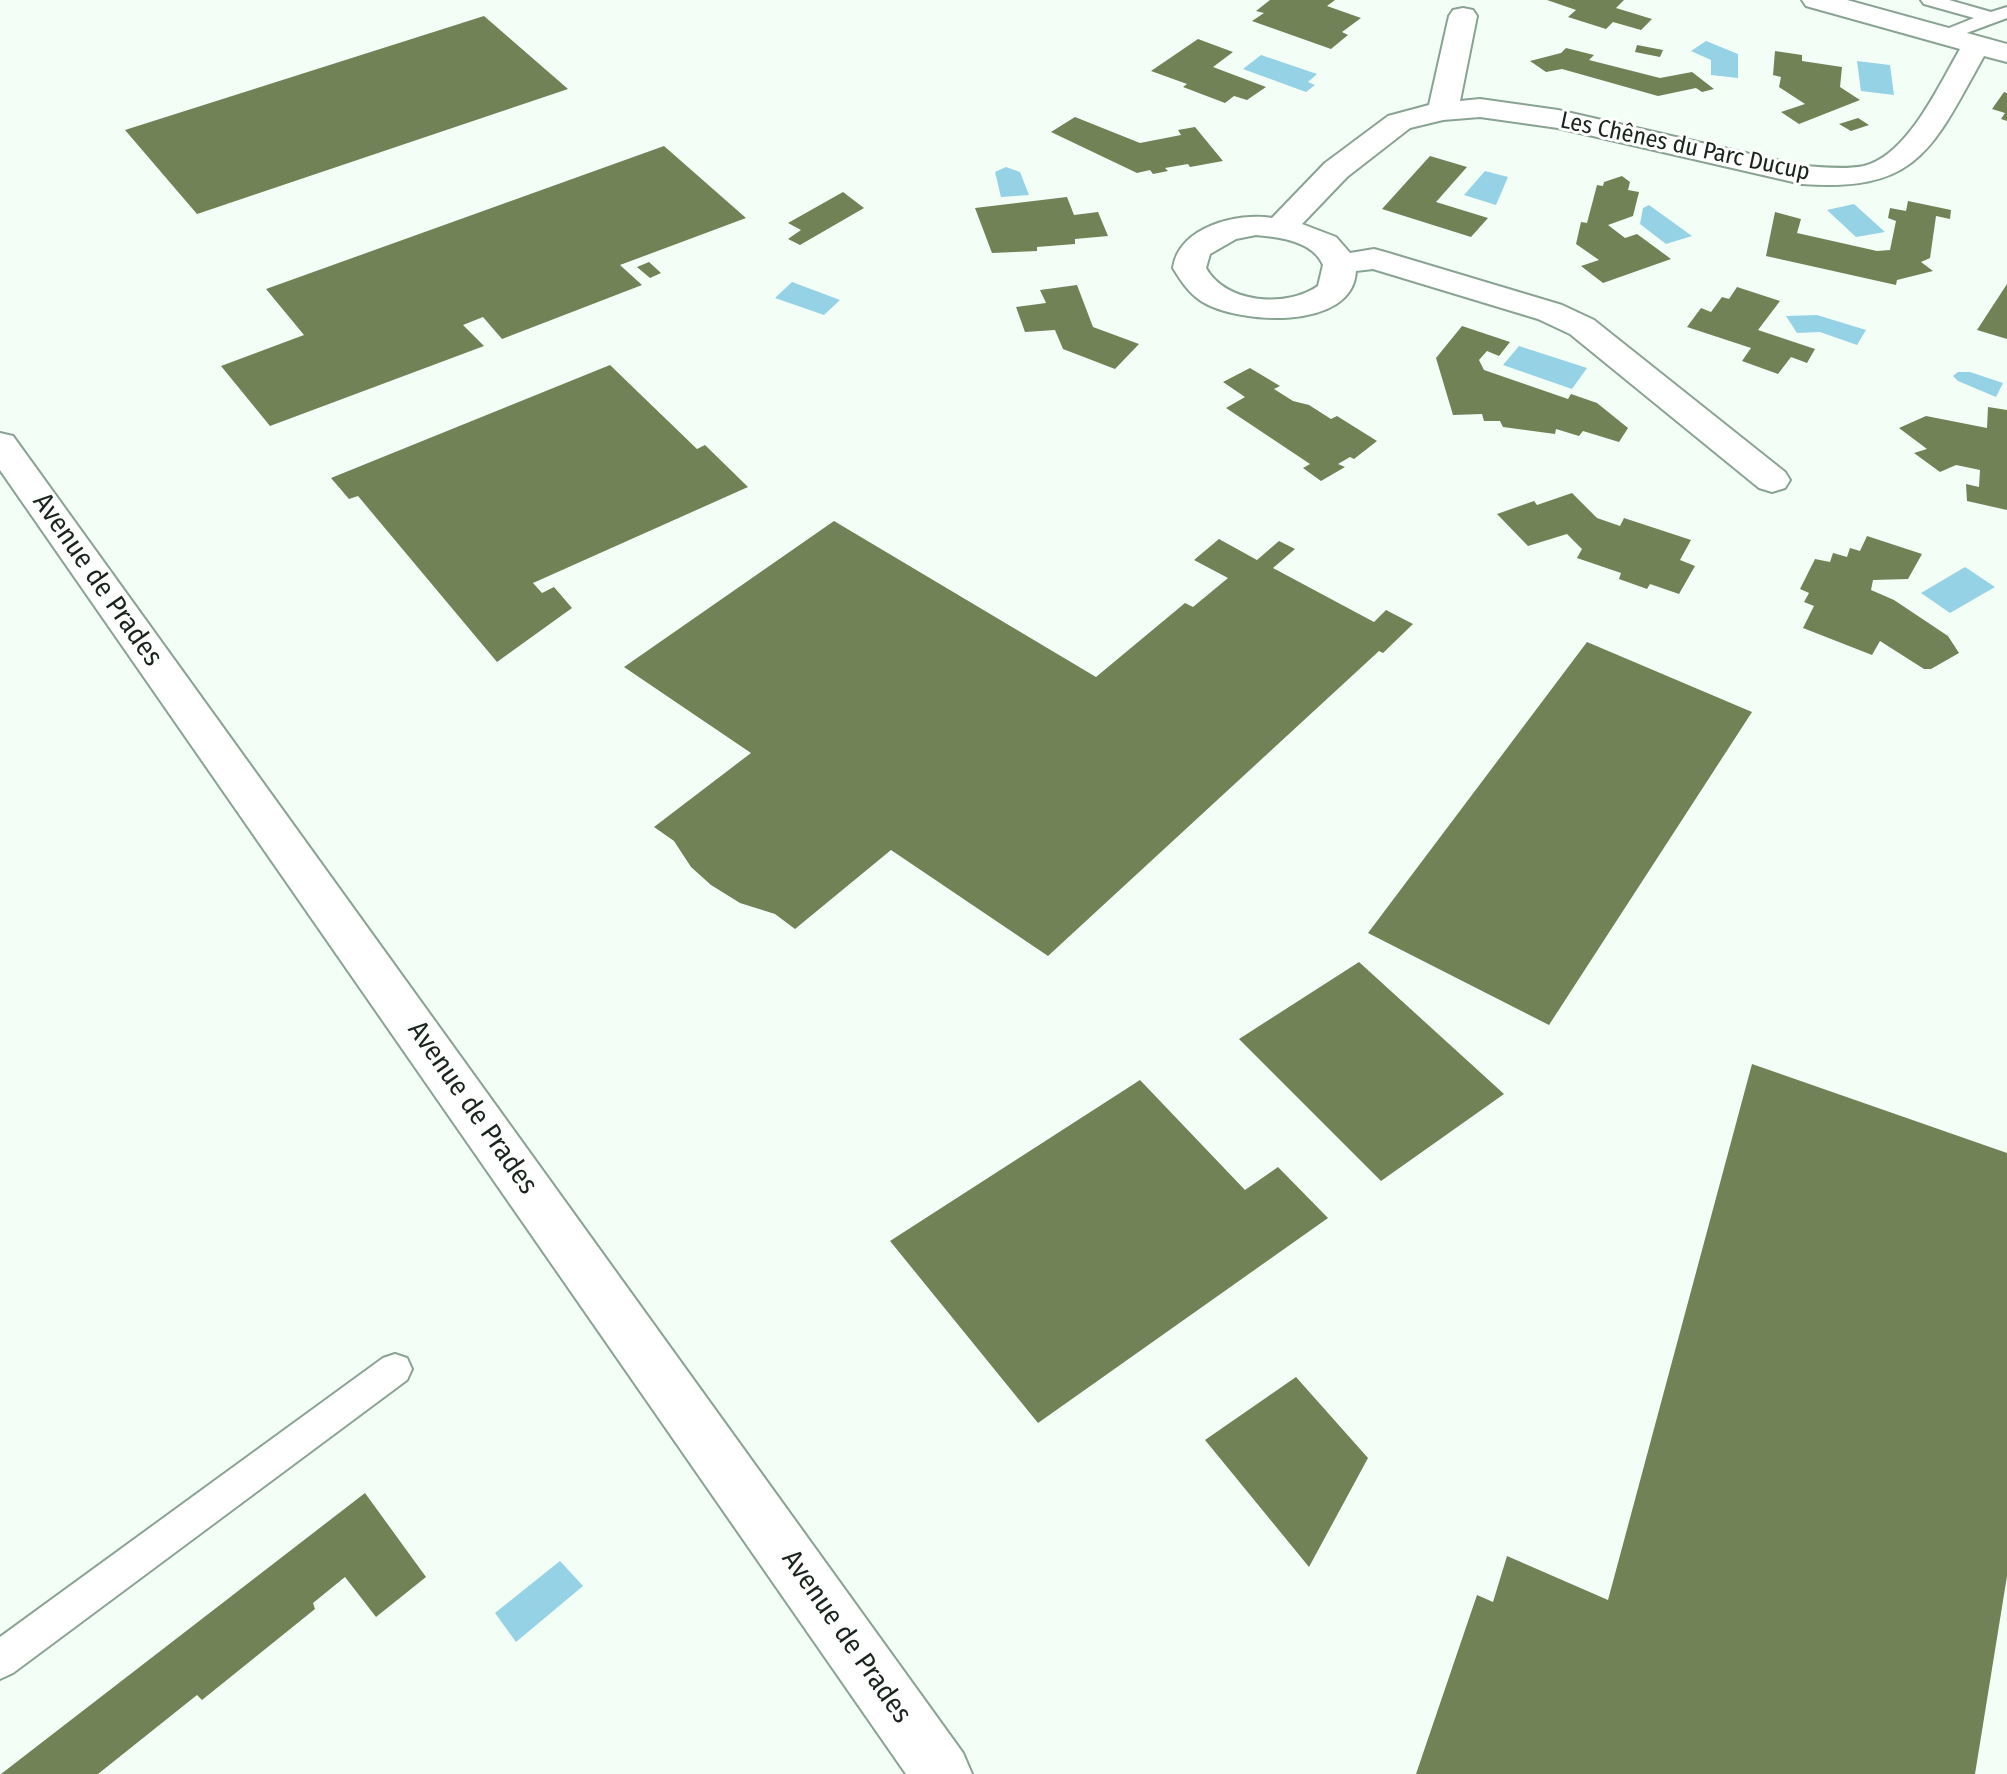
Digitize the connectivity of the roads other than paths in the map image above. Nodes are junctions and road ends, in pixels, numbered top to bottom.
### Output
1 (1816, 0) edge
2 (1930, 0) edge
3 (2000, 15) edge
4 (1463, 16) dead end
5 (1945, 36) junction
6 (1976, 45) junction
7 (2007, 53) edge
8 (1443, 111) junction
9 (1281, 227) junction
10 (1339, 264) junction
11 (0, 444) edge
12 (1772, 480) dead end
13 (395, 1369) dead end
14 (0, 1660) edge
15 (942, 1774) edge

1 - 5 street
2 - 3 lane
3 - 5 lane
4 - 8 street
5 - 6 street
6 - 7 street
6 - 8 street, Les Chênes du Parc Ducup
8 - 9 street, Les Chênes du Parc Ducup
9 - 10 street
9 - 10 street
10 - 12 street
11 - 15 street, Avenue de Prades
13 - 14 lane

